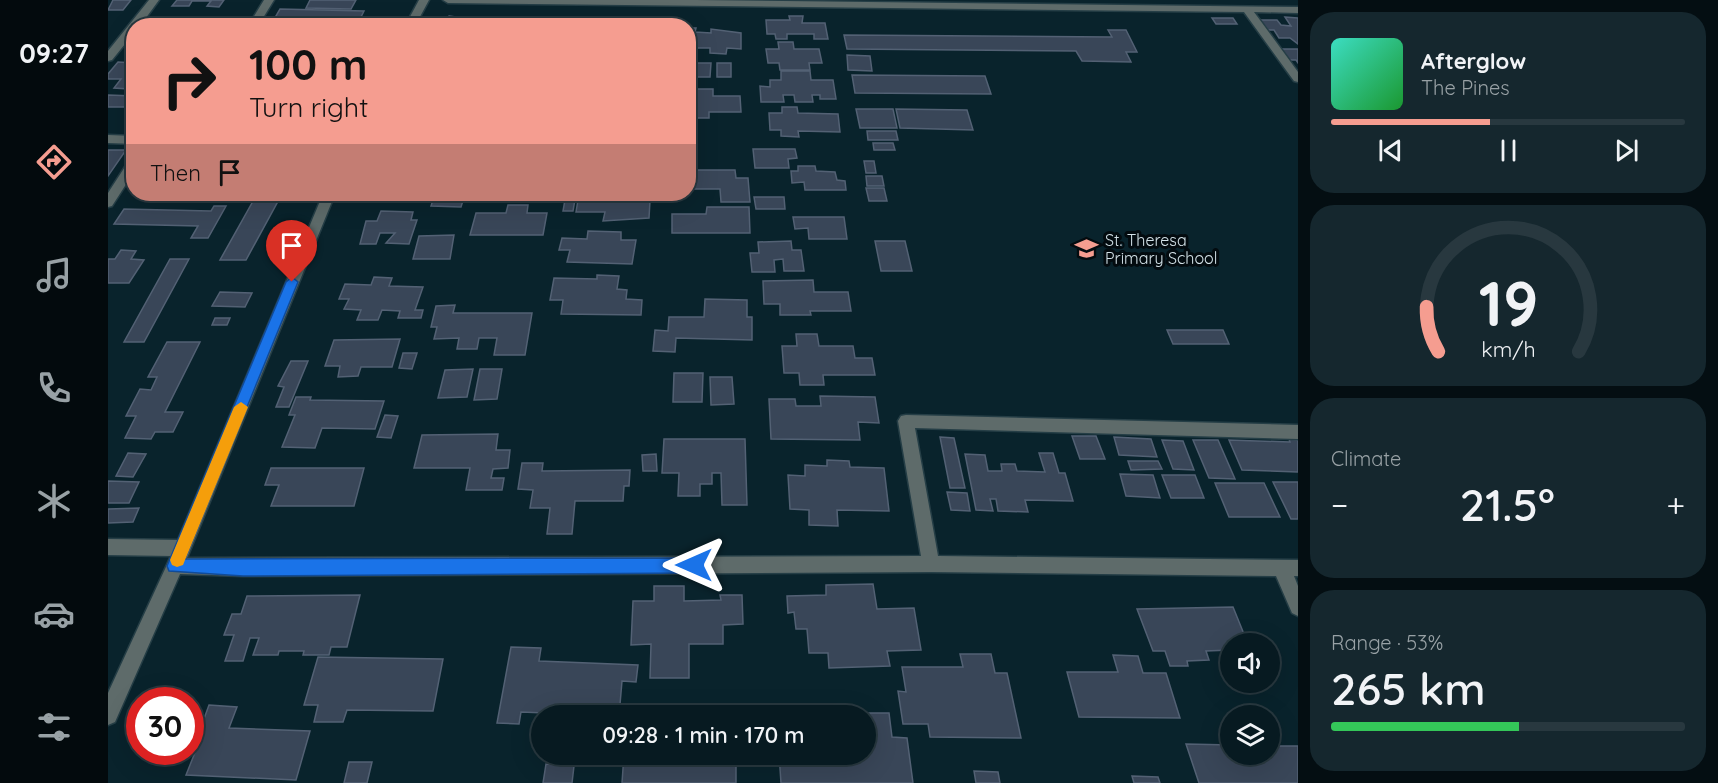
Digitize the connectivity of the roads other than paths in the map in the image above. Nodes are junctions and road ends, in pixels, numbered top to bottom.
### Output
1 (154, 0) edge
2 (269, 0) edge
3 (424, 0) edge
4 (448, 0) edge
5 (1247, 9) junction
6 (1298, 10) edge
7 (140, 18) edge
8 (258, 18) edge
9 (414, 18) edge
10 (126, 36) edge
11 (108, 58) edge
12 (1298, 79) edge
13 (108, 140) edge
14 (126, 140) edge
15 (126, 174) edge
16 (325, 201) edge
17 (108, 202) edge
18 (1298, 432) edge
19 (108, 547) edge
20 (183, 548) junction
21 (931, 564) junction
22 (175, 566) junction
23 (1290, 568) edge
24 (1298, 607) edge
25 (108, 715) edge

1 - 7 street
2 - 8 street
3 - 9 street
4 - 5 street
5 - 6 street
5 - 12 street
10 - 11 street
13 - 14 street
15 - 17 street
16 - 20 street
18 - 21 street
19 - 20 street
20 - 22 street
21 - 22 street
21 - 23 street
22 - 25 street
23 - 24 street

